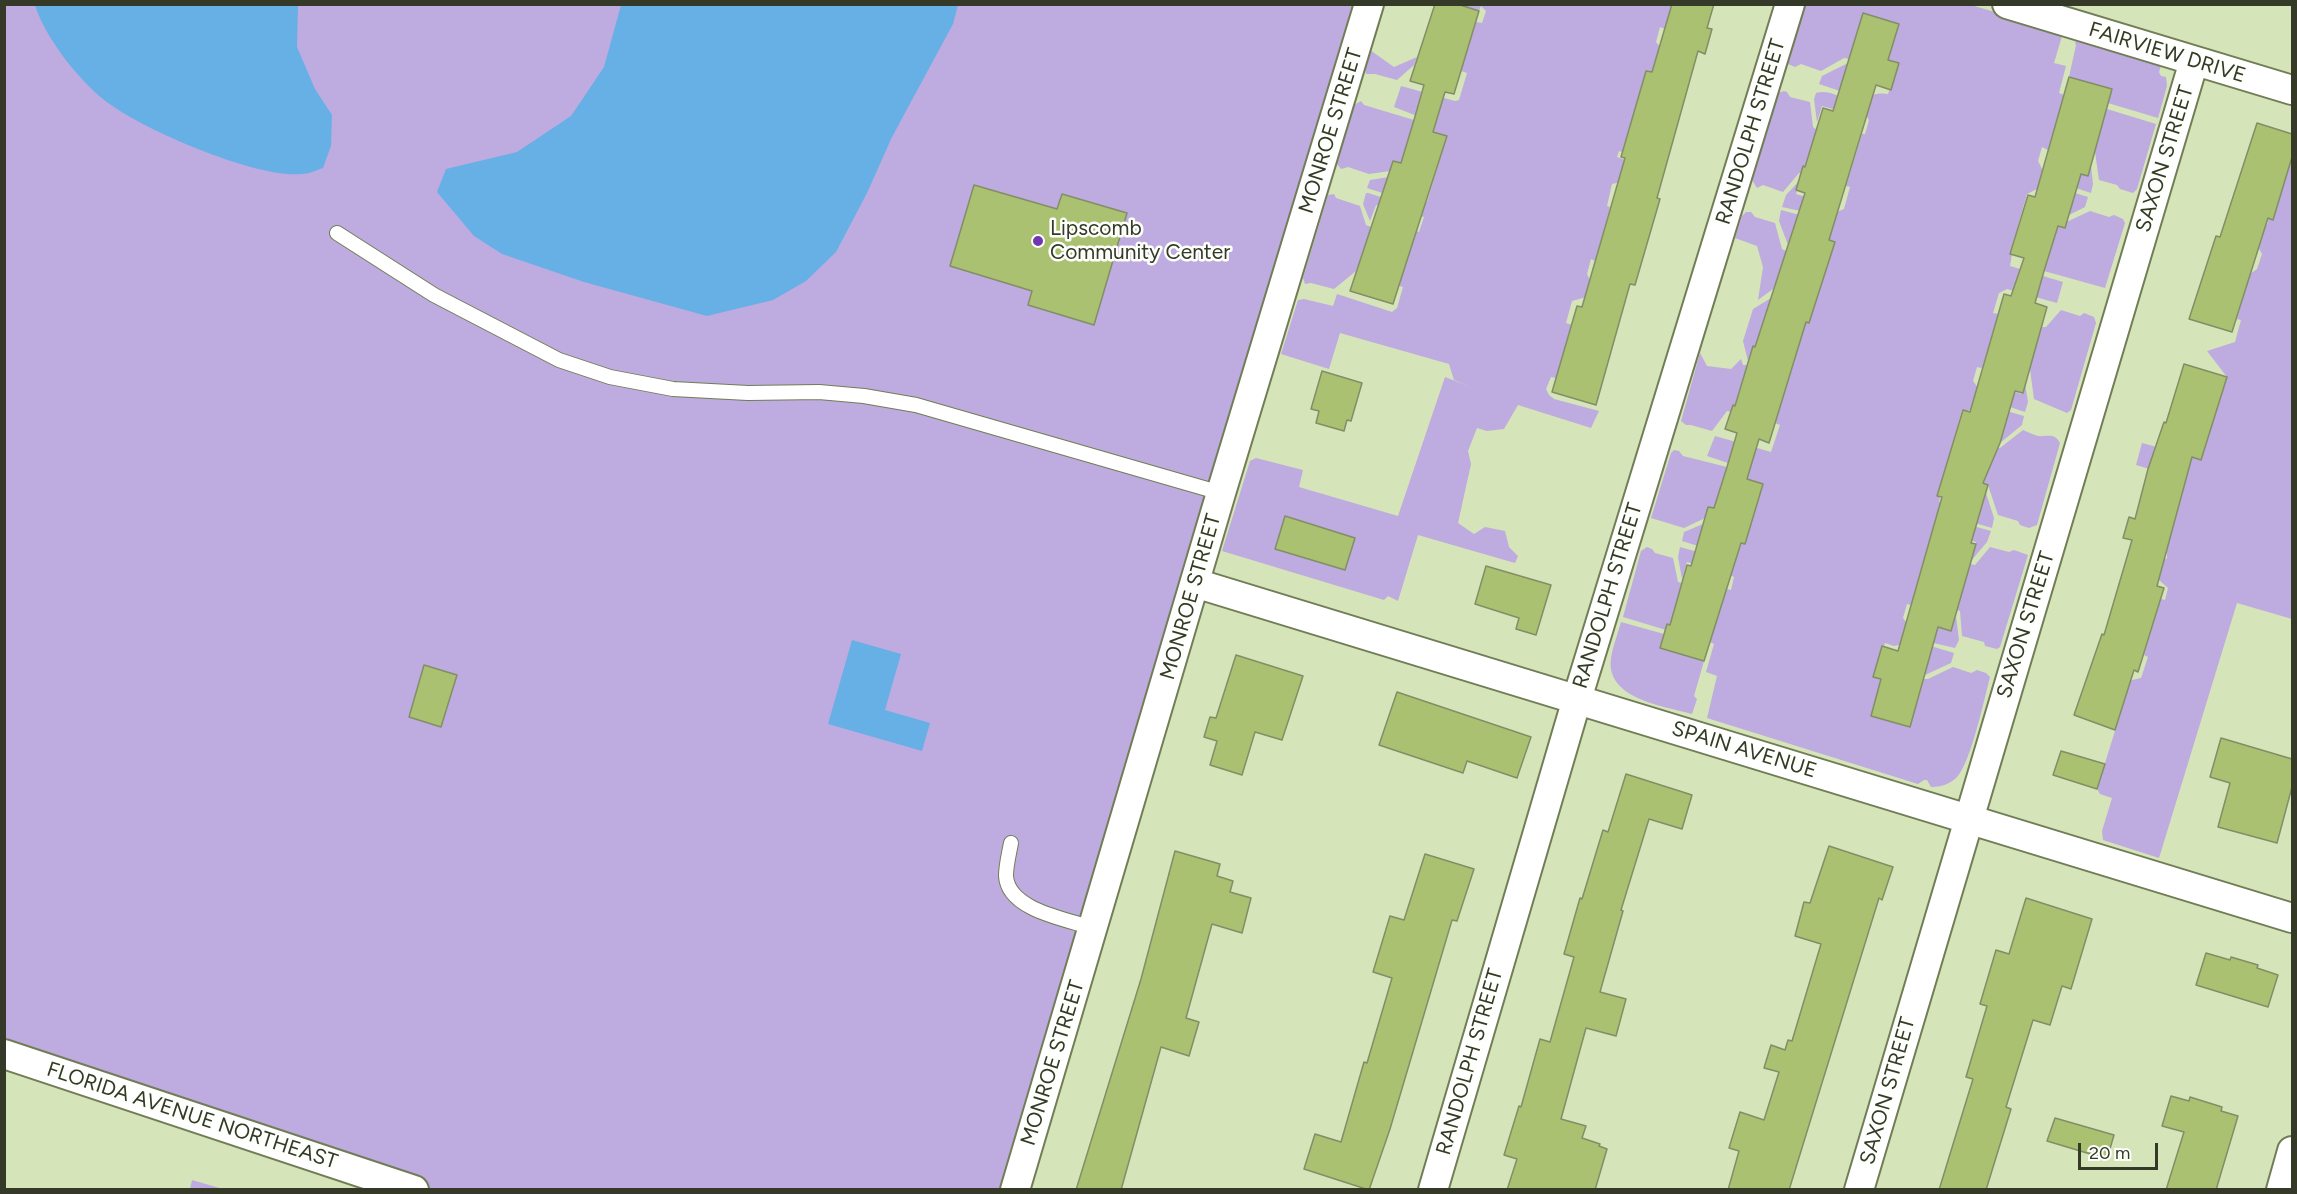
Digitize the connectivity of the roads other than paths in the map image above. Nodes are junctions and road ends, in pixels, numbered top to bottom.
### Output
1 (1369, 4) edge
2 (1790, 4) edge
3 (2007, 4) edge
4 (2194, 61) junction
5 (2292, 90) edge
6 (337, 232) dead end
7 (1221, 493) junction
8 (1195, 583) junction
9 (1577, 699) junction
10 (1968, 819) junction
11 (1011, 843) dead end
12 (2292, 918) edge
13 (1093, 928) junction
14 (4, 1054) edge
15 (2292, 1151) edge
16 (414, 1190) edge
17 (1015, 1190) edge
18 (1432, 1190) edge
19 (1859, 1190) edge
20 (2281, 1190) edge

1 - 7 street, MONROE STREET
2 - 9 street, RANDOLPH STREET
3 - 4 street, FAIRVIEW DRIVE
4 - 5 street, FAIRVIEW DRIVE
4 - 10 street, SAXON STREET
6 - 7 lane
7 - 8 street, MONROE STREET
8 - 9 street, SPAIN AVENUE
8 - 13 street, MONROE STREET
9 - 10 street, SPAIN AVENUE
9 - 18 street, RANDOLPH STREET
10 - 12 street, SPAIN AVENUE
10 - 19 street, SAXON STREET
11 - 13 lane
13 - 17 street, MONROE STREET
14 - 16 street, FLORIDA AVENUE NORTHEAST
15 - 20 street

